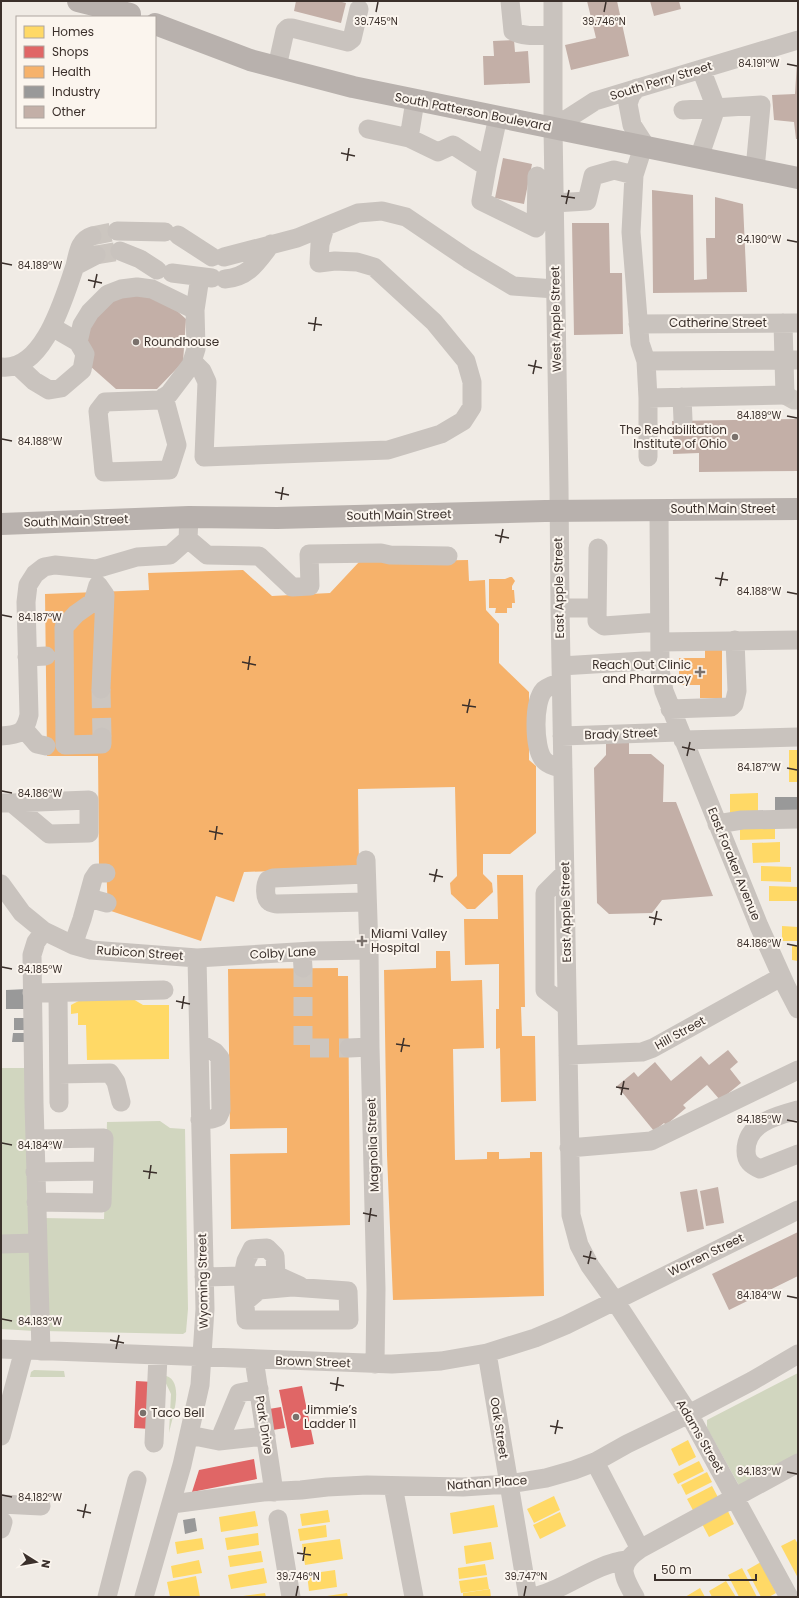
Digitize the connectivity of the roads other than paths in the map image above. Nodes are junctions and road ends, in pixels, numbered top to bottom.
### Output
1 (78, 1) edge
2 (105, 1) edge
3 (510, 1) edge
4 (553, 1) edge
5 (359, 9) dead end
6 (134, 16) edge
7 (156, 24) edge
8 (553, 35) junction
9 (798, 40) edge
10 (277, 67) junction
11 (701, 69) junction
12 (637, 88) junction
13 (415, 101) junction
14 (716, 108) junction
15 (684, 110) dead end
16 (498, 117) junction
17 (553, 128) junction
18 (368, 129) dead end
19 (409, 138) junction
20 (643, 147) junction
21 (699, 158) junction
22 (487, 167) junction
23 (755, 170) junction
24 (634, 175) junction
25 (537, 176) dead end
26 (798, 178) edge
27 (554, 203) junction
28 (325, 227) junction
29 (545, 227) junction
30 (117, 231) tunnel mouth
31 (92, 236) tunnel mouth
32 (271, 244) junction
33 (120, 251) tunnel mouth
34 (96, 255) tunnel mouth
35 (75, 266) junction
36 (212, 278) junction
37 (556, 289) junction
38 (195, 310) junction
39 (790, 323) edge
40 (638, 324) junction
41 (52, 327) junction
42 (78, 342) junction
43 (791, 360) edge
44 (192, 361) junction
45 (646, 361) junction
46 (9, 366) edge
47 (164, 397) junction
48 (648, 398) junction
49 (682, 398) junction
50 (683, 420) dead end
51 (648, 458) dead end
52 (798, 509) edge
53 (659, 510) junction
54 (560, 511) junction
55 (189, 517) junction
56 (1, 524) edge
57 (188, 540) junction
58 (598, 548) dead end
59 (448, 556) dead end
60 (97, 577) junction
61 (560, 608) junction
62 (598, 608) junction
63 (659, 622) junction
64 (735, 640) junction
65 (798, 640) edge
66 (660, 651) junction
67 (561, 674) junction
68 (101, 689) tunnel mouth
69 (670, 709) junction
70 (24, 729) junction
71 (1, 736) edge
72 (562, 736) junction
73 (681, 736) junction
74 (102, 737) dead end
75 (798, 737) edge
76 (46, 746) dead end
77 (563, 769) junction
78 (798, 819) edge
79 (717, 824) junction
80 (106, 873) dead end
81 (1, 884) edge
82 (89, 898) junction
83 (366, 902) junction
84 (107, 903) dead end
85 (44, 931) junction
86 (78, 946) junction
87 (369, 950) junction
88 (197, 958) junction
89 (781, 977) junction
90 (164, 990) dead end
91 (32, 993) junction
92 (58, 993) junction
93 (798, 1009) edge
94 (370, 1047) junction
95 (349, 1048) tunnel mouth
96 (568, 1055) junction
97 (798, 1070) edge
98 (58, 1074) junction
99 (121, 1102) dead end
100 (58, 1103) dead end
101 (798, 1110) edge
102 (35, 1139) junction
103 (569, 1148) junction
104 (798, 1154) edge
105 (103, 1171) junction
106 (36, 1172) junction
107 (36, 1202) junction
108 (798, 1210) edge
109 (37, 1243) junction
110 (1, 1244) edge
111 (276, 1275) junction
112 (204, 1277) junction
113 (244, 1288) junction
114 (304, 1288) junction
115 (615, 1301) junction
116 (1, 1349) edge
117 (33, 1351) junction
118 (486, 1353) junction
119 (798, 1354) edge
120 (158, 1356) junction
121 (202, 1358) junction
122 (254, 1359) junction
123 (375, 1364) junction
124 (259, 1389) junction
125 (689, 1414) junction
126 (189, 1435) junction
127 (1, 1436) edge
128 (266, 1436) junction
129 (219, 1441) junction
130 (154, 1443) dead end
131 (595, 1462) junction
132 (798, 1463) edge
133 (137, 1480) dead end
134 (508, 1484) junction
135 (393, 1486) junction
136 (274, 1492) junction
137 (735, 1498) junction
138 (172, 1504) junction
139 (40, 1506) dead end
140 (2, 1518) edge
141 (278, 1519) dead end
142 (634, 1554) junction
143 (107, 1597) edge
144 (144, 1597) edge
145 (291, 1597) edge
146 (414, 1597) edge
147 (528, 1597) edge
148 (533, 1597) edge
149 (635, 1597) edge
150 (789, 1597) edge

1 - 6 main road
2 - 6 main road
3 - 8 street
4 - 8 street, West Apple Street
5 - 10 street
7 - 10 main road, South Patterson Boulevard
8 - 17 street, West Apple Street
9 - 11 street, South Perry Street
10 - 13 main road, South Patterson Boulevard
11 - 12 street, South Perry Street
11 - 14 street
12 - 17 street, South Perry Street
12 - 20 street
13 - 16 main road, South Patterson Boulevard
13 - 19 street
14 - 15 street
14 - 21 street
14 - 23 street
16 - 17 main road, South Patterson Boulevard
16 - 22 street
17 - 20 main road, South Patterson Boulevard
17 - 27 street, West Apple Street
18 - 19 street
19 - 22 street
20 - 21 main road, South Patterson Boulevard
20 - 24 street
21 - 23 main road, South Patterson Boulevard
22 - 29 street
23 - 26 main road, South Patterson Boulevard
24 - 27 street
24 - 40 street
25 - 29 street
27 - 29 street, West Apple Street
28 - 32 street
28 - 37 street
28 - 44 street
29 - 37 street, West Apple Street
30 - 32 street
31 - 35 street
32 - 36 street
33 - 36 street
34 - 35 street
35 - 41 street
36 - 38 street
37 - 54 street, West Apple Street
38 - 42 street
38 - 44 street
39 - 40 street, Catherine Street
39 - 43 street
40 - 45 street
41 - 42 street
41 - 46 street
42 - 46 street
43 - 45 street
43 - 49 street
44 - 47 street
45 - 48 street
47 - 47 street
48 - 49 street
48 - 51 street
49 - 50 street
52 - 53 main road, South Main Street
53 - 54 main road, South Main Street
53 - 63 street, East Foraker Avenue
54 - 55 main road, South Main Street
54 - 61 street, East Apple Street
55 - 56 main road, South Main Street
55 - 57 street
57 - 59 street
57 - 60 street
58 - 62 street
60 - 68 street
60 - 70 street
60 - 74 street
61 - 62 street
61 - 67 street, East Apple Street
62 - 63 street
63 - 66 street, East Foraker Avenue
64 - 65 street
64 - 66 street
64 - 69 street
66 - 67 street
66 - 69 street, East Foraker Avenue
67 - 72 street, East Apple Street
67 - 77 street
69 - 73 street, East Foraker Avenue
70 - 71 street
70 - 76 street
72 - 73 street, Brady Street
72 - 77 street, East Apple Street
73 - 75 street, Brady Street
73 - 79 street, East Foraker Avenue
77 - 96 street, East Apple Street
78 - 79 street
79 - 89 street, East Foraker Avenue
80 - 82 street
81 - 85 street
82 - 84 street
82 - 86 street
83 - 83 street, Magnolia Street
83 - 87 street, Magnolia Street
85 - 86 street
85 - 91 street
86 - 88 street, Rubicon Street
87 - 88 street, Colby Lane
87 - 94 street, Magnolia Street
88 - 112 street, Wyoming Street
89 - 93 street, East Foraker Avenue
89 - 96 street, Hill Street
90 - 92 street
91 - 92 street
91 - 102 street
92 - 98 street
94 - 95 street
94 - 123 street, Magnolia Street
96 - 103 street, East Apple Street
97 - 103 street
98 - 99 street
98 - 100 street
101 - 104 street
102 - 105 street
102 - 106 street
103 - 115 street, East Apple Street
105 - 106 street
105 - 107 street
106 - 107 street
107 - 109 street
108 - 115 street, Warren Street
109 - 110 street
109 - 117 street
111 - 113 street
111 - 113 street
111 - 114 street
112 - 113 street
112 - 121 street, Wyoming Street
113 - 114 street
113 - 114 street
115 - 118 street, Brown Street
115 - 125 street, Adams Street
116 - 117 street, Brown Street
117 - 120 street, Brown Street
117 - 127 street
118 - 123 street, Brown Street
118 - 134 street, Oak Street
119 - 125 street, Nathan Place
120 - 121 street, Brown Street
120 - 130 street
121 - 122 street, Brown Street
121 - 126 street, Wyoming Street
122 - 123 street, Brown Street
122 - 124 street, Park Drive
124 - 128 street, Park Drive
124 - 129 street
125 - 131 street, Nathan Place
125 - 137 street, Adams Street
126 - 129 street
126 - 138 street, Wyoming Street
128 - 129 street
128 - 136 street, Park Drive
131 - 134 street, Nathan Place
131 - 142 street
132 - 137 street
133 - 143 street
134 - 135 street, Nathan Place
134 - 147 street, Oak Street
135 - 136 street, Nathan Place
135 - 146 street
136 - 138 street, Nathan Place
137 - 142 street
137 - 150 street, Adams Street
138 - 144 street, Wyoming Street
139 - 140 street
141 - 145 street
142 - 148 street
142 - 149 street

